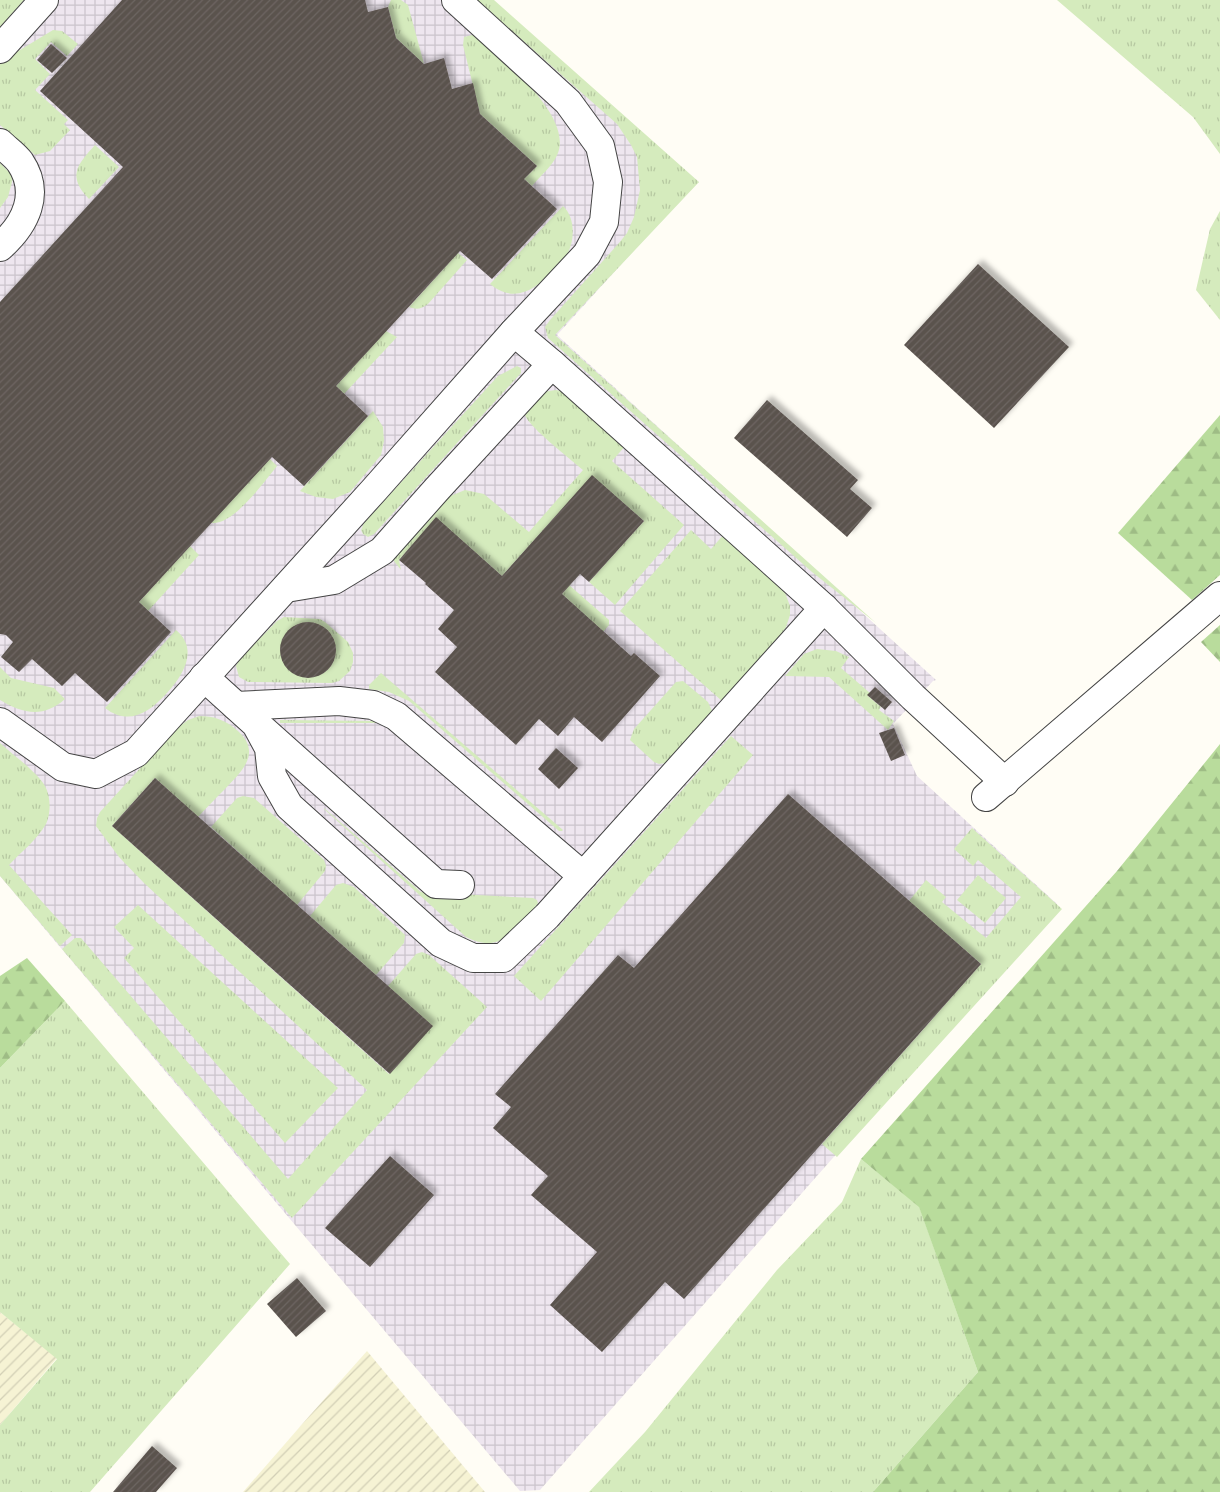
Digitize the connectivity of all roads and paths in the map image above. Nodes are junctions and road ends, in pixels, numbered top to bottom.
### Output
1 (44, 0) edge
2 (456, 0) edge
3 (0, 50) edge
4 (0, 143) edge
5 (0, 247) edge
6 (514, 332) junction
7 (552, 364) junction
8 (286, 588) junction
9 (1220, 596) edge
10 (824, 608) junction
11 (204, 677) junction
12 (236, 706) junction
13 (0, 722) edge
14 (256, 724) junction
15 (582, 876) junction
16 (460, 885) dead end

1 - 3 street
2 - 6 street
4 - 5 street
6 - 7 street
6 - 8 street
7 - 8 street
7 - 10 street
8 - 11 street
9 - 10 street
10 - 15 street
11 - 12 street
11 - 13 street
12 - 14 street
12 - 15 street
14 - 15 street
14 - 16 street

